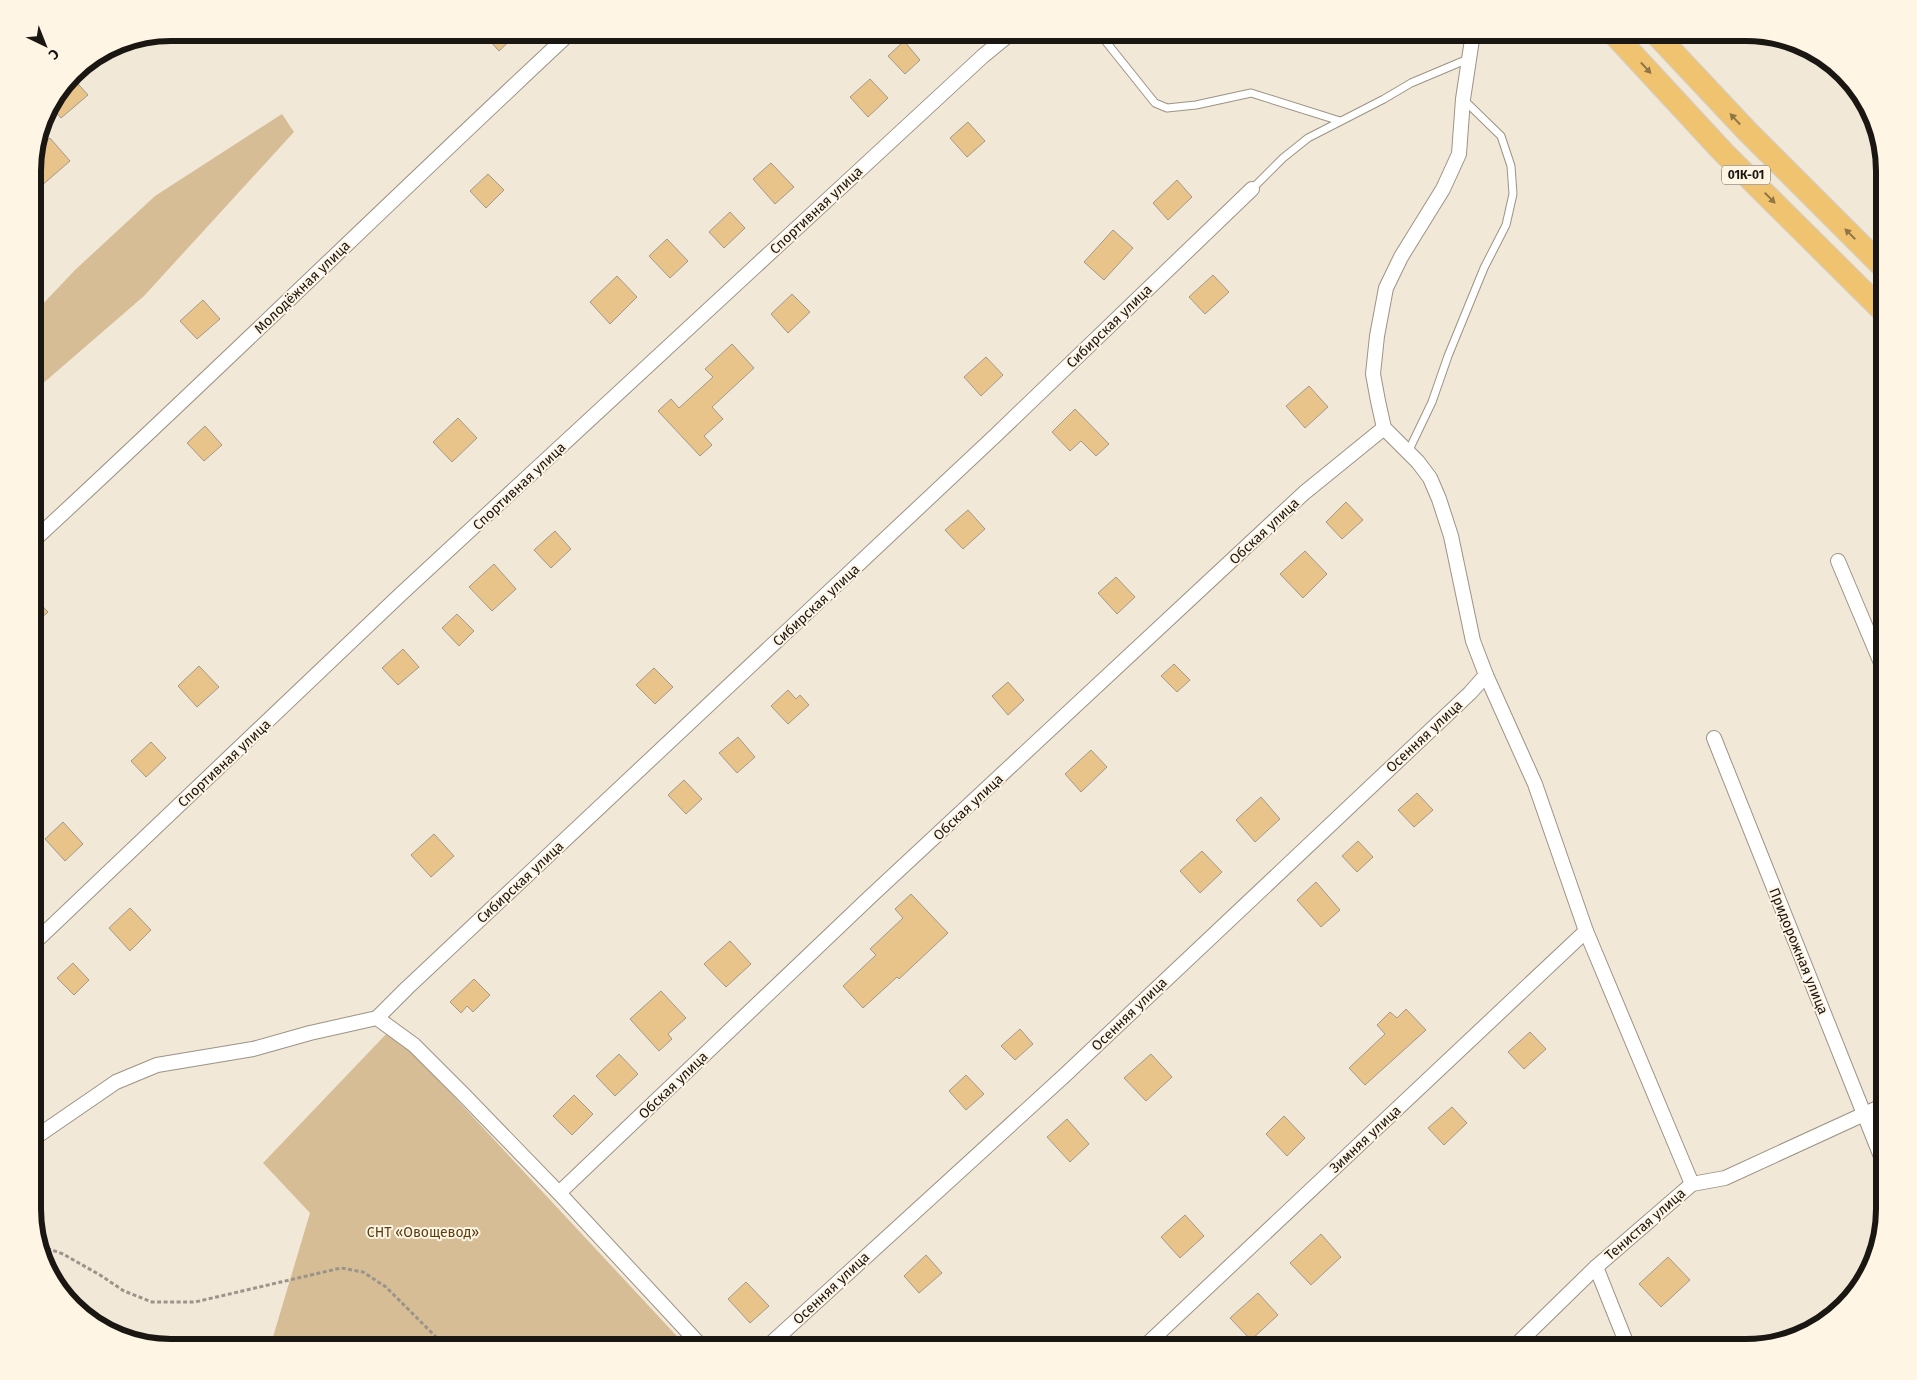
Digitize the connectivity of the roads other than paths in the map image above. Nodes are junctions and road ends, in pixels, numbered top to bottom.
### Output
1 (560, 41) edge
2 (1000, 41) edge
3 (1106, 41) edge
4 (1471, 41) edge
5 (1621, 41) edge
6 (1664, 41) edge
7 (1468, 59) junction
8 (1463, 99) junction
9 (1340, 121) junction
10 (1252, 190) joint
11 (1876, 260) edge
12 (1876, 304) edge
13 (1384, 428) junction
14 (1408, 452) junction
15 (42, 533) edge
16 (1838, 561) dead end
17 (1876, 651) edge
18 (1486, 675) junction
19 (1714, 738) dead end
20 (1586, 931) junction
21 (42, 935) edge
22 (377, 1018) junction
23 (1876, 1109) edge
24 (1865, 1114) junction
25 (42, 1133) edge
26 (1876, 1143) edge
27 (1692, 1184) junction
28 (559, 1193) junction
29 (1596, 1267) junction
30 (694, 1339) edge
31 (777, 1339) edge
32 (1154, 1339) edge
33 (1523, 1339) edge
34 (1624, 1339) edge

1 - 15 street, Молодёжная улица
2 - 21 street, Спортивная улица
3 - 9 lane
4 - 7 street
5 -> 12 highway, 01К-01
11 -> 6 highway, 01К-01
7 - 8 street
7 - 9 lane
8 - 13 street
8 - 14 lane
9 - 10 lane
10 - 22 street, Сибирская улица
13 - 14 street
13 - 28 street, Обская улица
14 - 18 street
16 - 17 street
18 - 20 street
18 - 31 street, Осенняя улица
19 - 24 street, Придорожная улица
20 - 27 street
20 - 32 street, Зимняя улица
22 - 25 street
22 - 28 street
23 - 24 street, Тенистая улица
24 - 26 street, Придорожная улица
24 - 27 street, Тенистая улица
27 - 29 street, Тенистая улица
28 - 30 street
29 - 33 street, Тенистая улица
29 - 34 street

